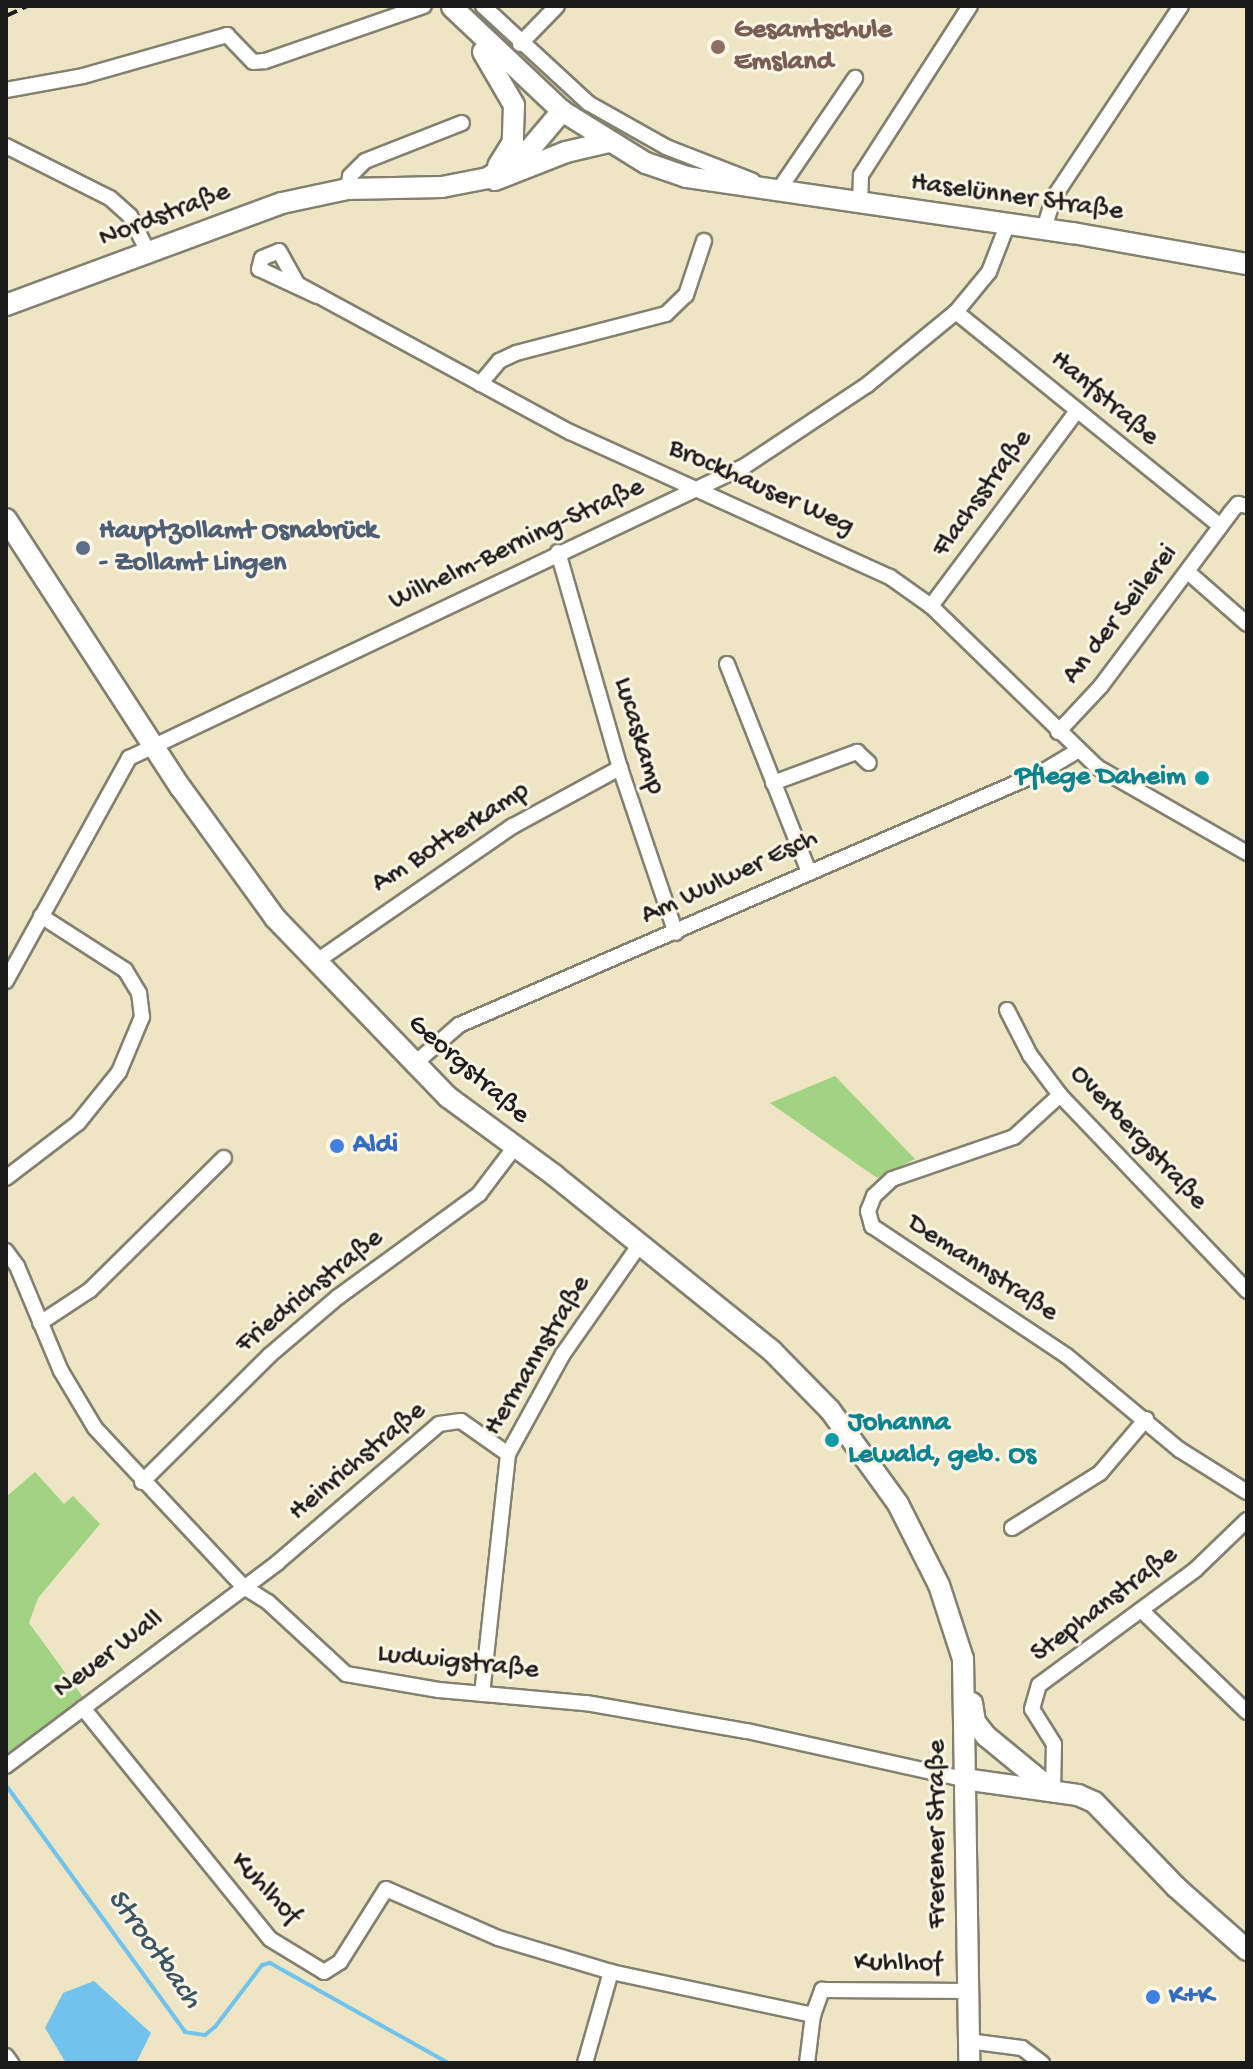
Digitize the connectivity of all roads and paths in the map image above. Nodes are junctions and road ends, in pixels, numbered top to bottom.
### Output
1 (424, 6) edge
2 (451, 6) edge
3 (483, 6) edge
4 (557, 6) edge
5 (970, 6) edge
6 (1181, 6) edge
7 (520, 44) junction
8 (494, 57) junction
9 (855, 78) dead end
10 (6, 90) edge
11 (562, 111) junction
12 (462, 123) dead end
13 (609, 142) junction
14 (6, 146) edge
15 (488, 178) junction
16 (348, 189) junction
17 (778, 191) junction
18 (860, 204) junction
19 (1008, 223) junction
20 (1044, 229) junction
21 (704, 241) dead end
22 (149, 254) junction
23 (1247, 264) edge
24 (317, 296) junction
25 (6, 305) edge
26 (956, 312) junction
27 (480, 384) junction
28 (1077, 411) junction
29 (700, 488) junction
30 (1247, 506) edge
31 (6, 519) edge
32 (1220, 526) junction
33 (558, 552) junction
34 (1189, 573) junction
35 (931, 606) junction
36 (1247, 624) edge
37 (727, 664) dead end
38 (1058, 732) junction
39 (154, 745) junction
40 (1077, 751) junction
41 (869, 763) dead end
42 (620, 768) junction
43 (773, 783) junction
44 (1247, 853) edge
45 (808, 870) junction
46 (41, 916) junction
47 (676, 933) junction
48 (317, 961) junction
49 (6, 981) edge
50 (1007, 1010) dead end
51 (413, 1065) junction
52 (1060, 1095) junction
53 (514, 1148) junction
54 (224, 1158) dead end
55 (6, 1178) edge
56 (640, 1244) junction
57 (6, 1251) edge
58 (1247, 1291) edge
59 (40, 1323) junction
60 (1146, 1419) junction
61 (508, 1454) junction
62 (142, 1482) junction
63 (1247, 1492) edge
64 (1247, 1520) edge
65 (1012, 1528) dead end
66 (244, 1587) junction
67 (948, 1607) joint
68 (1141, 1610) junction
69 (965, 1682) junction
70 (482, 1694) junction
71 (83, 1708) junction
72 (1247, 1712) edge
73 (6, 1766) edge
74 (964, 1779) junction
75 (1053, 1791) junction
76 (1247, 1950) edge
77 (611, 1972) junction
78 (968, 1991) junction
79 (813, 2015) junction
80 (968, 2041) junction
81 (6, 2056) edge
82 (11, 2063) edge
83 (585, 2063) edge
84 (807, 2063) edge
85 (969, 2063) edge
86 (1042, 2063) edge

1 - 10 street
2 - 8 main road
3 - 7 street, Haselünner Straße
4 - 7 street
5 - 18 street
6 - 20 street
7 - 17 street, Haselünner Straße
8 - 11 main road, Haselünner Straße
8 - 15 main road
9 - 17 street
11 - 13 main road, Haselünner Straße
11 - 15 main road, Nordstraße
12 - 16 street
13 - 15 main road
13 - 17 main road, Haselünner Straße
14 - 22 street
15 - 16 main road, Nordstraße
16 - 22 main road, Nordstraße
17 - 18 main road, Haselünner Straße
18 - 19 main road, Haselünner Straße
19 - 20 main road, Haselünner Straße
19 - 26 street, Wilhelm-Berning-Straße
20 - 23 main road, Haselünner Straße
21 - 27 street
22 - 25 main road, Nordstraße
24 - 24 street, Brockhauser Weg
24 - 27 street, Brockhauser Weg
26 - 28 street, Hanfstraße
26 - 29 street, Wilhelm-Berning-Straße
27 - 29 street, Brockhauser Weg
28 - 32 street, Hanfstraße
28 - 35 street, Flachsstraße
29 - 33 street, Wilhelm-Berning-Straße
29 - 35 street, Brockhauser Weg
30 - 32 street
31 - 39 main road, Georgstraße
32 - 34 street, An der Seilerei
33 - 39 street, Wilhelm-Berning-Straße
33 - 42 street, Lucaskamp
34 - 36 street
34 - 38 street, An der Seilerei
35 - 38 street, Brockhauser Weg
37 - 43 street
38 - 40 street, Brockhauser Weg
39 - 46 street, Wilhelm-Berning-Straße
39 - 48 main road, Georgstraße
40 - 44 street, Brockhauser Weg
40 - 45 street, Am Wulwer Esch
41 - 43 street
42 - 47 street, Lucaskamp
42 - 48 street, Am Botterkamp
43 - 45 street
45 - 47 street, Am Wulwer Esch
46 - 49 street, Wilhelm-Berning-Straße
46 - 55 street
47 - 51 street, Am Wulwer Esch
48 - 51 main road, Georgstraße
50 - 52 street, Overbergstraße
51 - 53 main road, Georgstraße
52 - 58 street, Overbergstraße
52 - 60 street, Demannstraße
53 - 56 main road, Georgstraße
53 - 62 street, Friedrichstraße
54 - 59 street
56 - 61 street, Hermannstraße
56 - 67 main road, Georgstraße
57 - 59 street, Ludwigstraße
59 - 62 street, Ludwigstraße
60 - 63 street, Demannstraße
60 - 65 street
61 - 66 street, Heinrichstraße
61 - 70 street, Hermannstraße
62 - 66 street, Ludwigstraße
64 - 68 street, Stephanstraße
66 - 70 street, Ludwigstraße
66 - 71 street, Neuer Wall
67 - 69 main road, Frerener Straße
68 - 72 street
68 - 75 street, Stephanstraße
69 - 74 main road, Frerener Straße
69 - 75 main road
70 - 74 street, Ludwigstraße
71 - 73 street, Neuer Wall
71 - 77 street, Kuhlhof
74 - 75 main road
74 - 78 main road, Frerener Straße
75 - 76 main road
77 - 79 street, Kuhlhof
77 - 83 street
78 - 79 street, Kuhlhof
78 - 80 main road, Frerener Straße
79 - 84 street
80 - 85 main road, Frerener Straße
80 - 86 street
81 - 82 street

